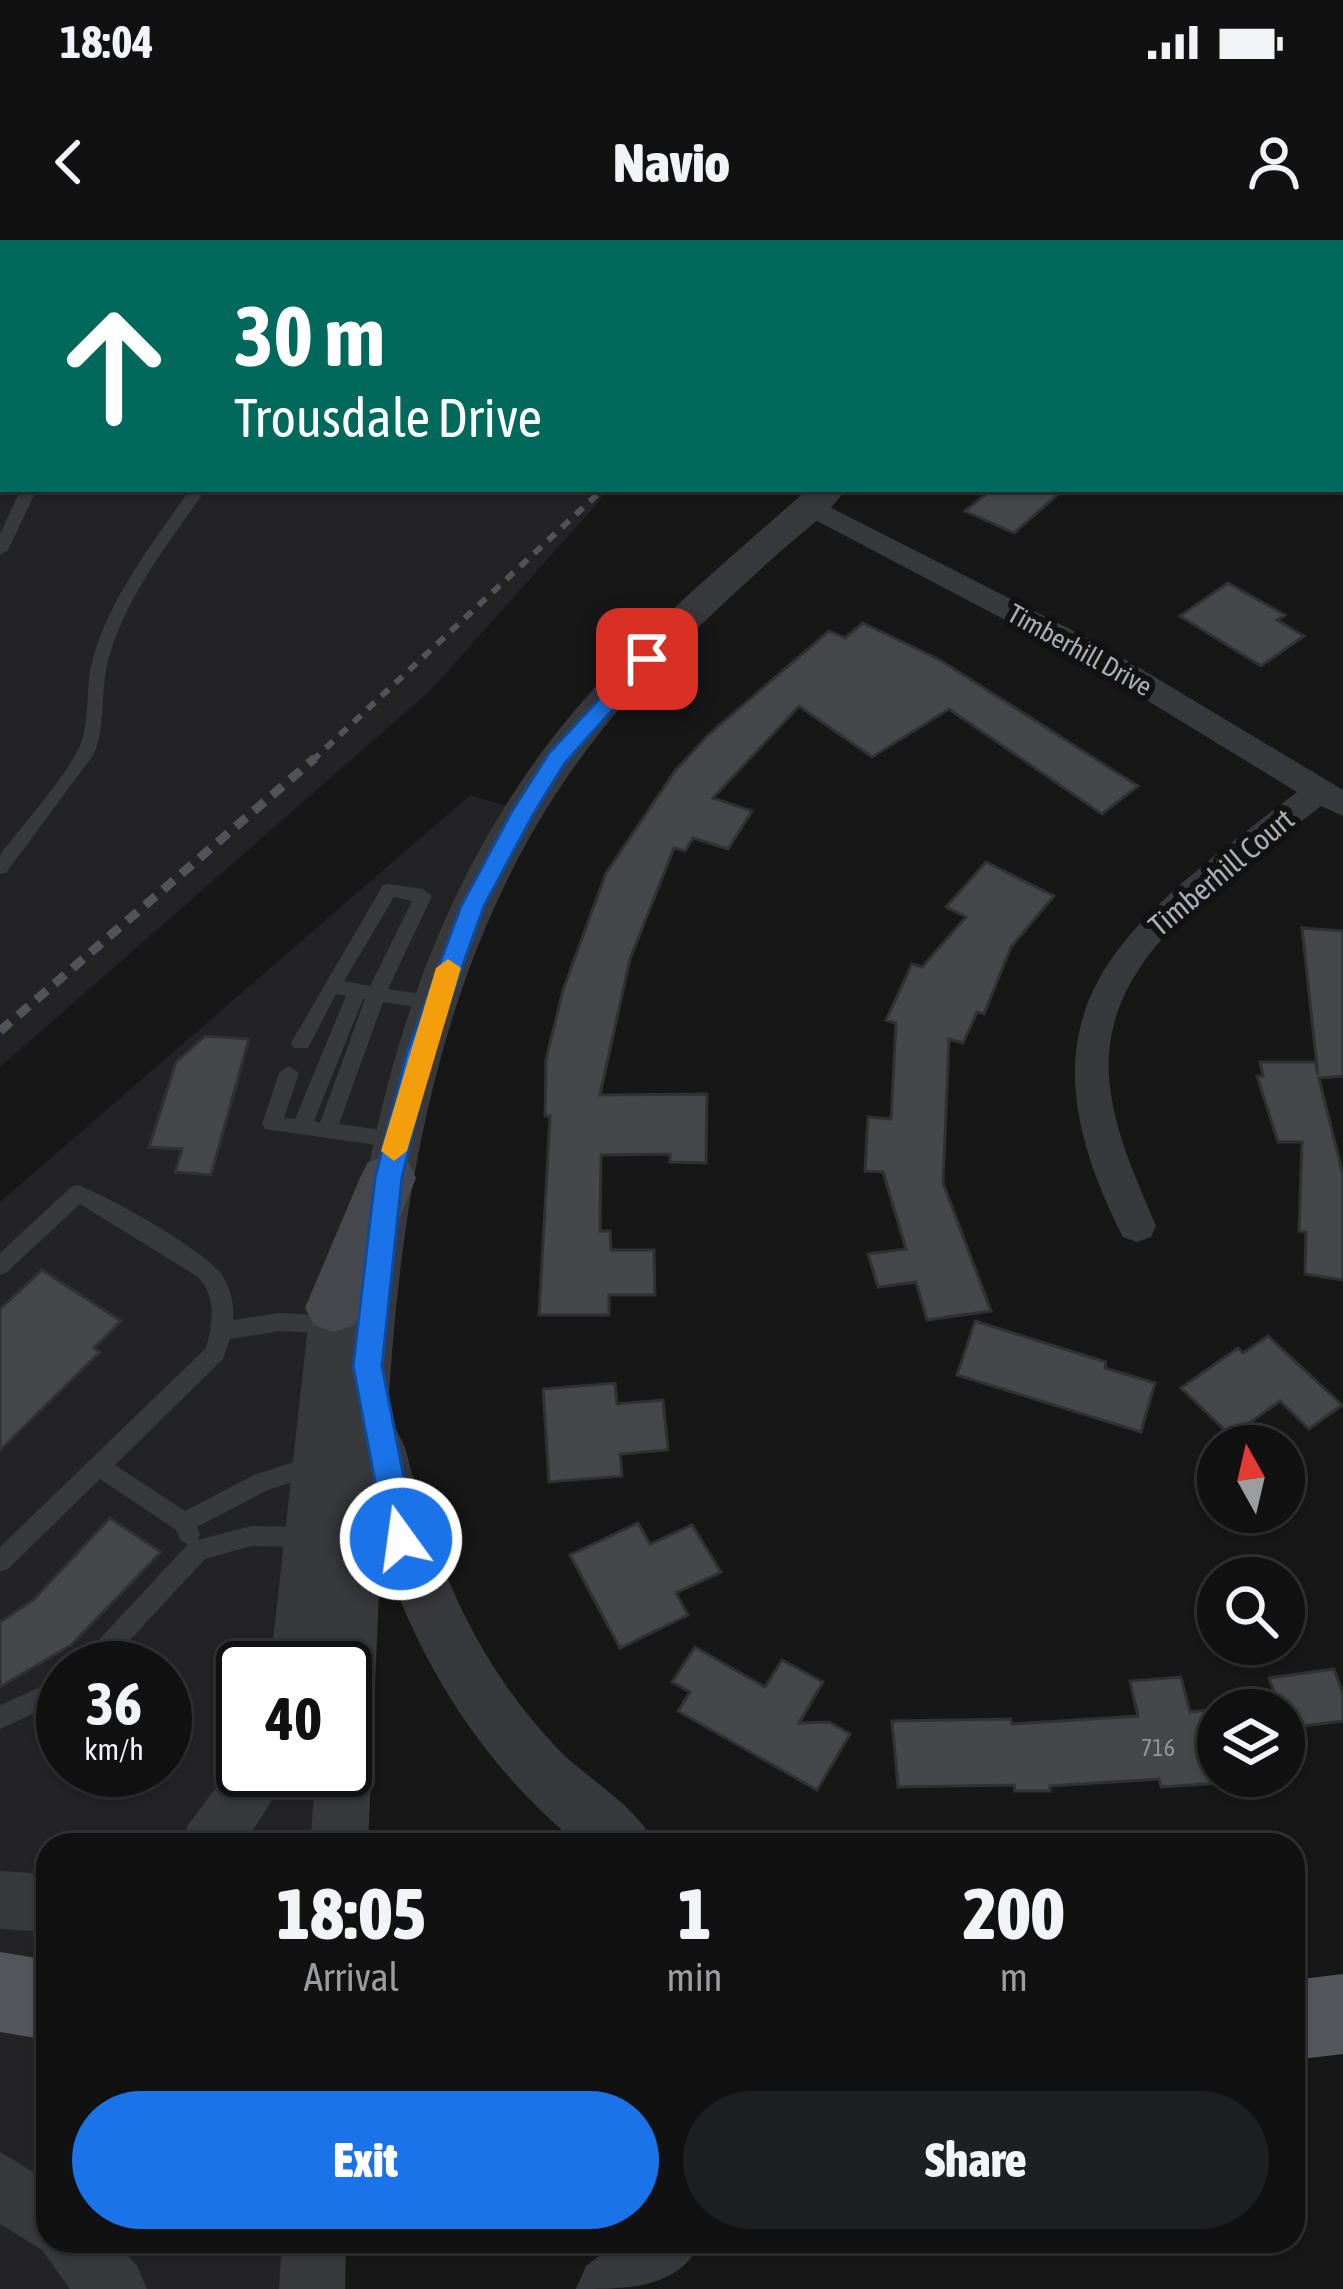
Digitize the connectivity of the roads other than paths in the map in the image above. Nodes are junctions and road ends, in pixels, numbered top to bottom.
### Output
1 (28, 492) edge
2 (196, 492) edge
3 (820, 494) edge
4 (0, 550) edge
5 (1331, 798) edge
6 (0, 868) edge
7 (331, 986) junction
8 (367, 992) junction
9 (435, 1004) junction
10 (301, 1043) dead end
11 (289, 1073) dead end
12 (302, 1127) junction
13 (328, 1130) junction
14 (392, 1159) junction
15 (1138, 1226) dead end
16 (0, 1266) edge
17 (345, 1319) junction
18 (223, 1331) junction
19 (367, 1384) junction
20 (319, 1463) junction
21 (100, 1467) junction
22 (184, 1523) junction
23 (336, 1534) junction
24 (198, 1550) junction
25 (0, 1562) edge
26 (113, 1641) edge
27 (305, 1641) edge
28 (340, 1641) edge
29 (36, 1700) edge
30 (0, 1717) edge
31 (244, 1797) edge
32 (343, 1797) edge
33 (217, 1833) edge
34 (341, 1833) edge
35 (610, 1833) edge
36 (0, 1900) edge
37 (36, 1902) edge
38 (0, 1992) edge
39 (36, 1998) edge
40 (1343, 2014) edge
41 (1305, 2019) edge
42 (0, 2184) edge
43 (36, 2212) edge
44 (81, 2253) edge
45 (314, 2253) edge
46 (654, 2253) edge
47 (114, 2289) edge
48 (312, 2289) edge
49 (608, 2289) edge

1 - 4 lane
2 - 6 lane
3 - 5 street, Timberhill Drive
3 - 9 street
5 - 15 street, Timberhill Court
7 - 8 lane
7 - 8 lane
7 - 10 lane
8 - 9 lane
8 - 12 lane
8 - 13 lane
9 - 14 street
11 - 12 lane
12 - 13 lane
13 - 14 lane
14 - 17 main road
16 - 18 lane
17 - 18 lane
17 - 19 street
17 - 20 street
18 - 21 lane
19 - 23 street
19 - 35 street
20 - 22 lane
20 - 23 street
21 - 22 lane
21 - 25 lane
22 - 24 lane
23 - 24 lane
23 - 27 street
23 - 28 street
24 - 26 lane
29 - 30 lane
31 - 33 street
32 - 34 street
36 - 37 street
38 - 39 main road
40 - 41 main road
42 - 43 street
44 - 47 street
45 - 48 street
46 - 49 street

